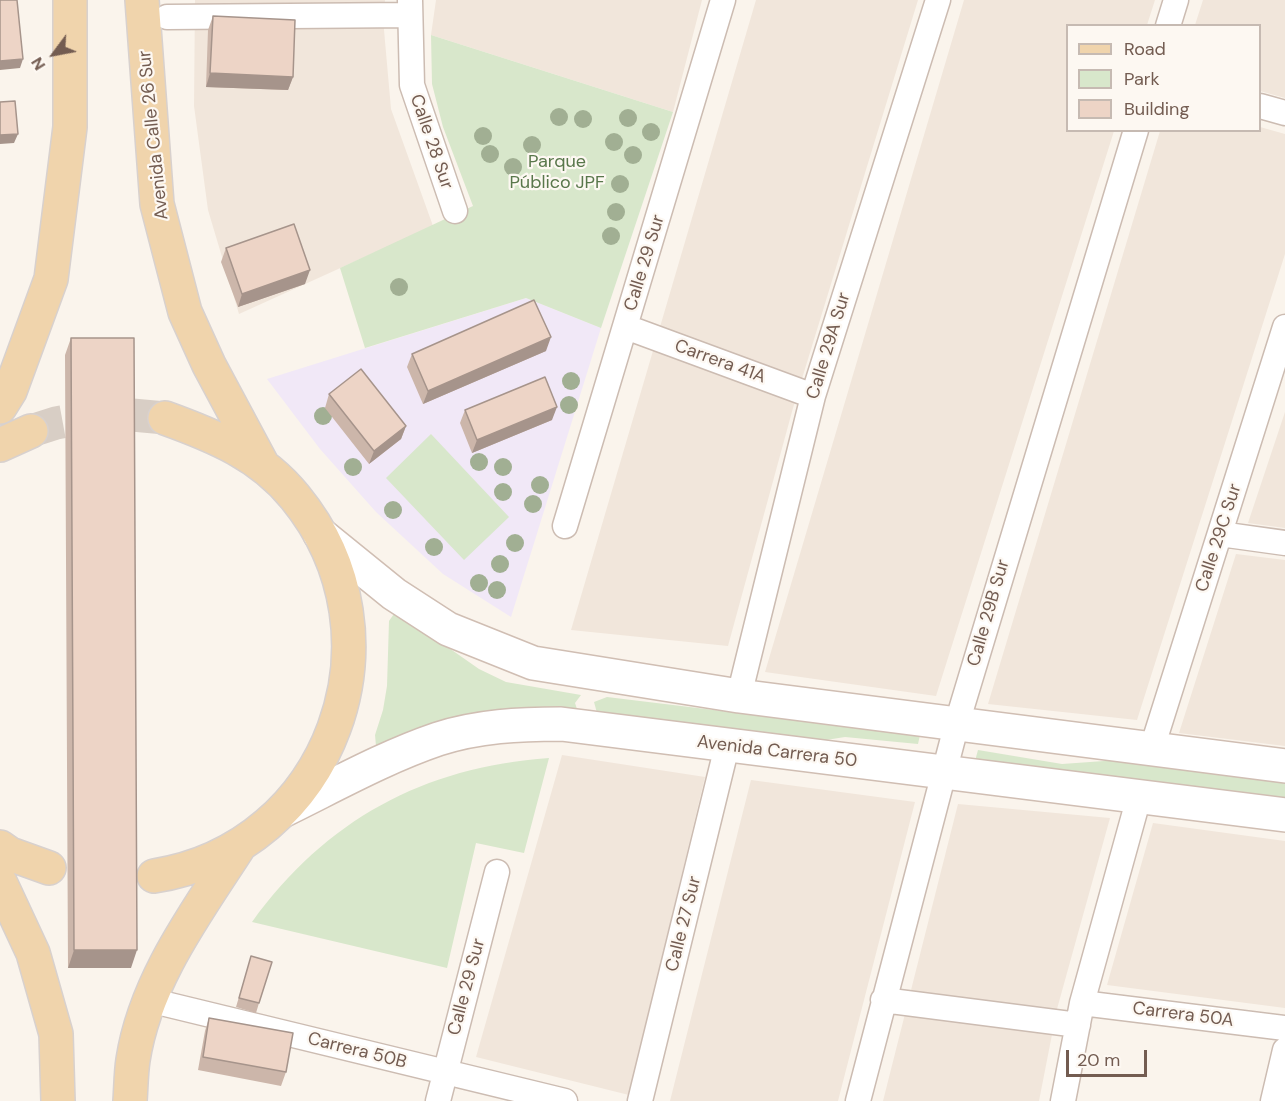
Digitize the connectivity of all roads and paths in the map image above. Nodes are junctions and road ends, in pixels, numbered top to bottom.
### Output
1 (70, 0) edge
2 (723, 0) edge
3 (938, 0) edge
4 (1176, 0) edge
5 (410, 7) edge
6 (154, 8) edge
7 (1169, 24) edge
8 (1261, 106) edge
9 (1285, 113) edge
10 (1135, 132) edge
11 (455, 211) dead end
12 (626, 327) junction
13 (1284, 334) edge
14 (813, 396) junction
15 (0, 407) edge
16 (165, 418) tunnel mouth
17 (31, 431) tunnel mouth
18 (0, 445) edge
19 (263, 466) junction
20 (565, 526) dead end
21 (320, 534) junction
22 (1220, 534) junction
23 (1285, 543) edge
24 (739, 696) junction
25 (957, 723) junction
26 (727, 746) junction
27 (1152, 748) junction
28 (1285, 766) edge
29 (943, 772) junction
30 (1139, 796) junction
31 (285, 810) junction
32 (1285, 815) edge
33 (0, 847) edge
34 (238, 848) junction
35 (49, 868) dead end
36 (497, 872) dead end
37 (154, 876) dead end
38 (0, 882) edge
39 (149, 1000) junction
40 (883, 1000) junction
41 (1080, 1014) junction
42 (1285, 1028) edge
43 (1285, 1050) edge
44 (445, 1072) junction
45 (58, 1101) edge
46 (130, 1101) edge
47 (438, 1101) edge
48 (565, 1101) edge
49 (640, 1101) edge
50 (858, 1101) edge
51 (1063, 1101) edge
52 (1274, 1101) edge

1 - 15 main road
2 - 12 street, Calle 29 Sur
3 - 14 street, Calle 29A Sur
4 - 7 street
5 - 6 street
5 - 11 street, Calle 28 Sur
6 - 19 main road, Avenida Calle 26 Sur
8 - 9 street
10 - 25 street, Calle 29B Sur
12 - 14 street, Carrera 41A
12 - 20 street, Calle 29 Sur
13 - 22 street, Calle 29C Sur
14 - 24 street, Calle 29A Sur
16 - 19 main road
17 - 18 main road
19 - 21 main road
21 - 24 main road
21 - 31 main road
22 - 23 street
22 - 27 street, Calle 29C Sur
24 - 25 main road
25 - 27 main road
25 - 29 street, Calle 29B Sur
26 - 29 main road, Avenida Carrera 50
26 - 31 main road, Avenida Carrera 50
26 - 49 street, Calle 27 Sur
27 - 28 main road
29 - 30 main road, Avenida Carrera 50
29 - 40 street, Calle 29B Sur
30 - 32 main road, Avenida Carrera 50
30 - 41 street
31 - 34 main road
33 - 35 main road
34 - 37 main road
34 - 39 main road
36 - 44 street, Calle 29 Sur
38 - 45 main road
39 - 44 street, Carrera 50B
39 - 46 main road
40 - 41 street, Carrera 50A
40 - 50 street, Calle 29B Sur
41 - 42 street, Carrera 50A
41 - 51 street
43 - 52 street
44 - 47 street, Calle 29 Sur
44 - 48 street, Carrera 50B

